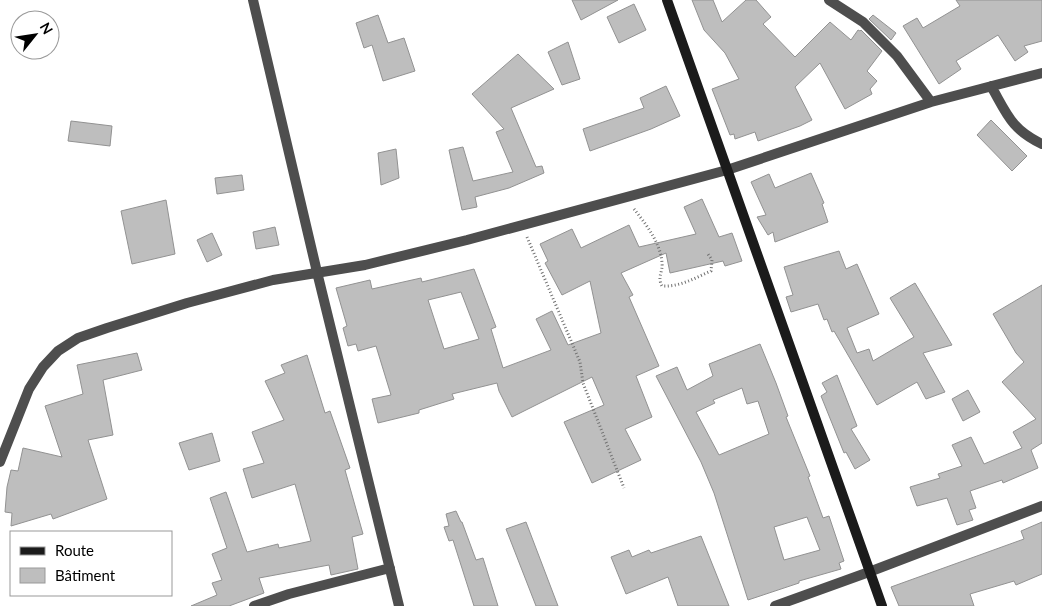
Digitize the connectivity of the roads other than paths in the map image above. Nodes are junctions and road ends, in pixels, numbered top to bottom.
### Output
1 (253, 0) edge
2 (667, 0) edge
3 (829, 0) edge
4 (1042, 73) edge
5 (991, 86) junction
6 (931, 102) junction
7 (1042, 144) edge
8 (727, 170) junction
9 (317, 272) junction
10 (0, 460) edge
11 (1042, 506) edge
12 (390, 568) junction
13 (870, 572) junction
14 (254, 606) edge
15 (399, 606) edge
16 (775, 606) edge
17 (882, 606) edge

1 - 9 street
2 - 8 street
3 - 6 street
4 - 5 street
5 - 6 street
5 - 7 street
6 - 8 street
8 - 9 street
8 - 13 street
9 - 10 street
9 - 12 street
11 - 13 street
12 - 14 street
12 - 15 street
13 - 16 street
13 - 17 street

